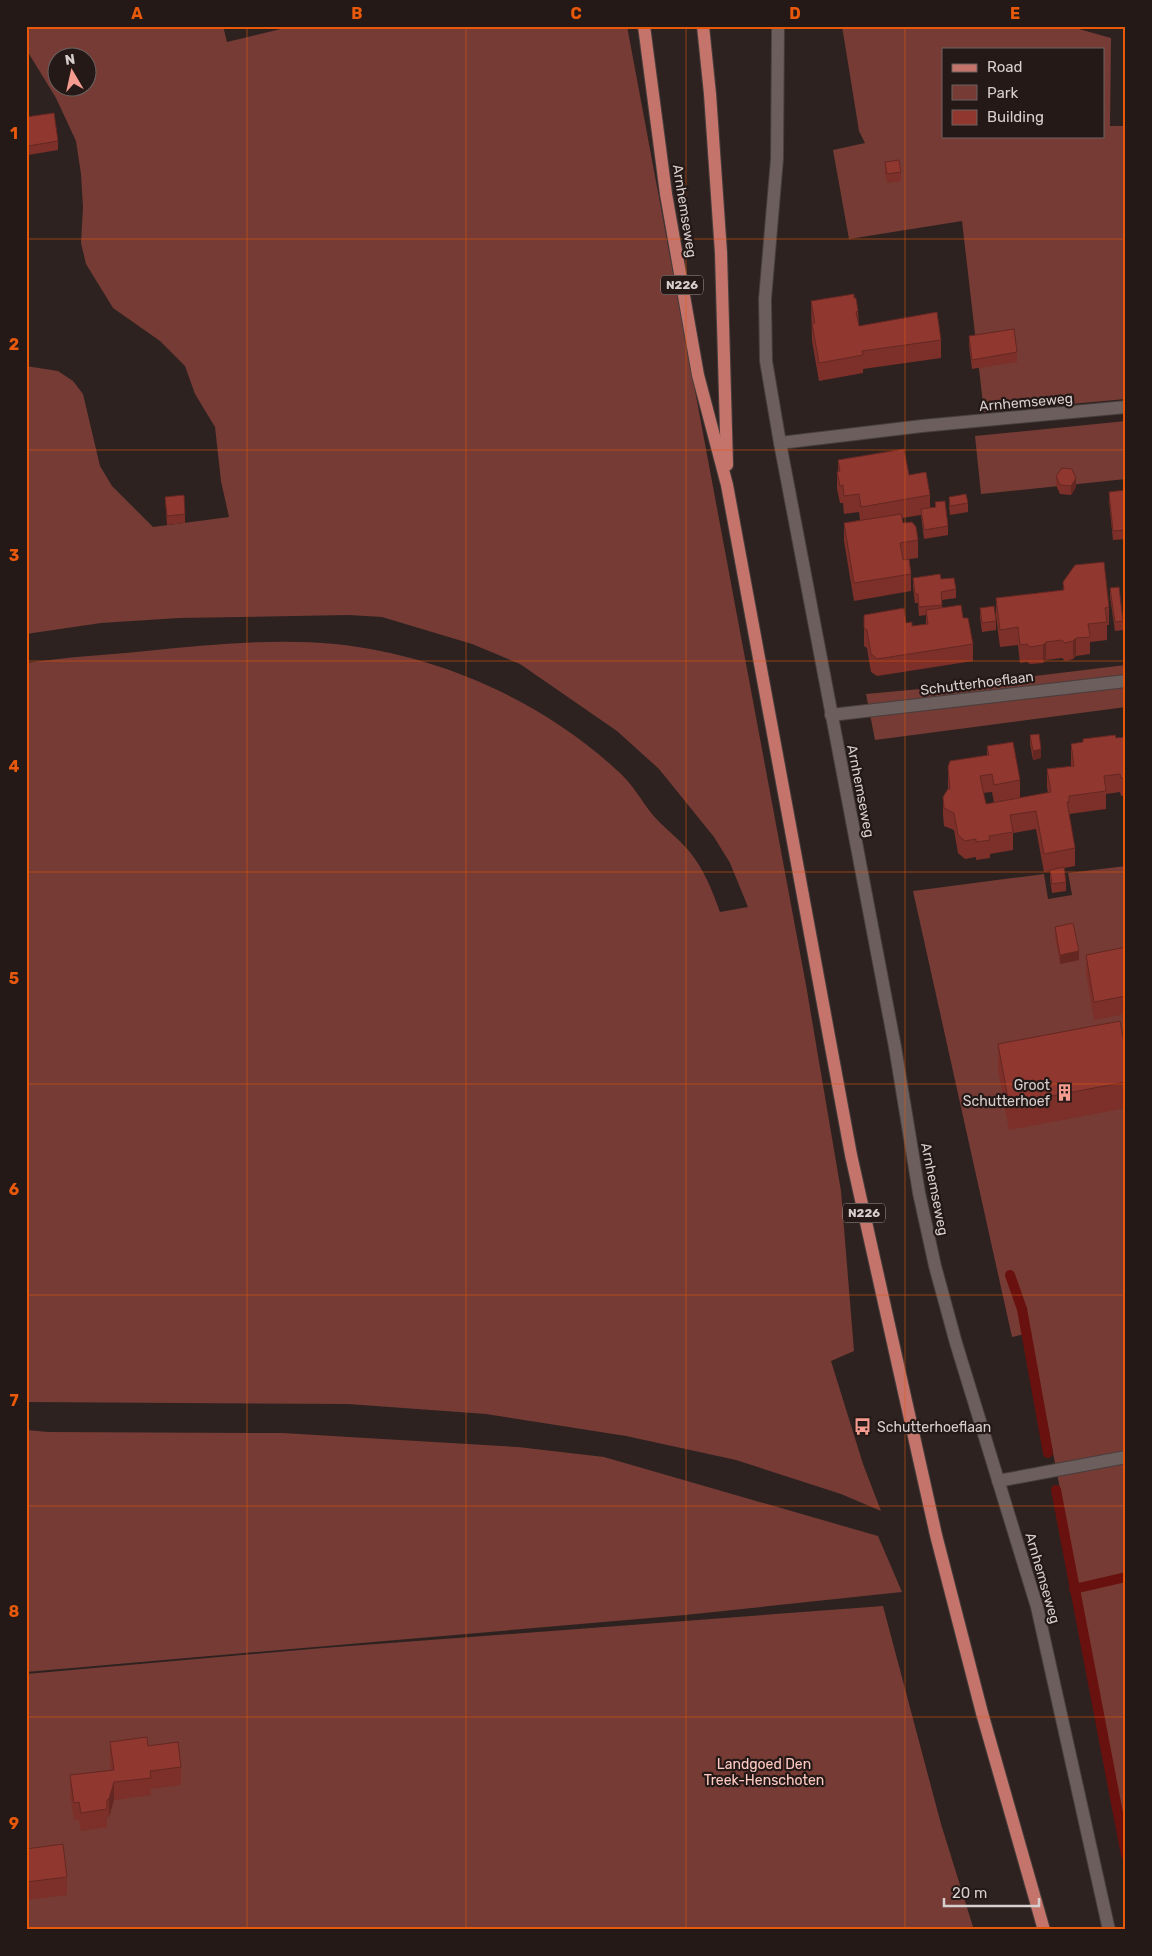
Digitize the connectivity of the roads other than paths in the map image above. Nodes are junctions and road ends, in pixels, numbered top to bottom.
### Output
1 (644, 26) edge
2 (703, 26) edge
3 (778, 26) edge
4 (1126, 407) edge
5 (780, 443) junction
6 (727, 485) junction
7 (1126, 681) edge
8 (831, 715) junction
9 (1126, 1457) edge
10 (998, 1481) junction
11 (1044, 1930) edge
12 (1108, 1930) edge

1 - 6 main road, Arnhemseweg / N226
2 - 6 main road, Arnhemseweg / N226
3 - 5 street, Arnhemseweg
4 - 5 street, Arnhemseweg
5 - 8 street, Arnhemseweg
6 - 11 main road, Arnhemseweg / N226
7 - 8 street, Schutterhoeflaan
8 - 10 street, Arnhemseweg
9 - 10 street
10 - 12 street, Arnhemseweg

